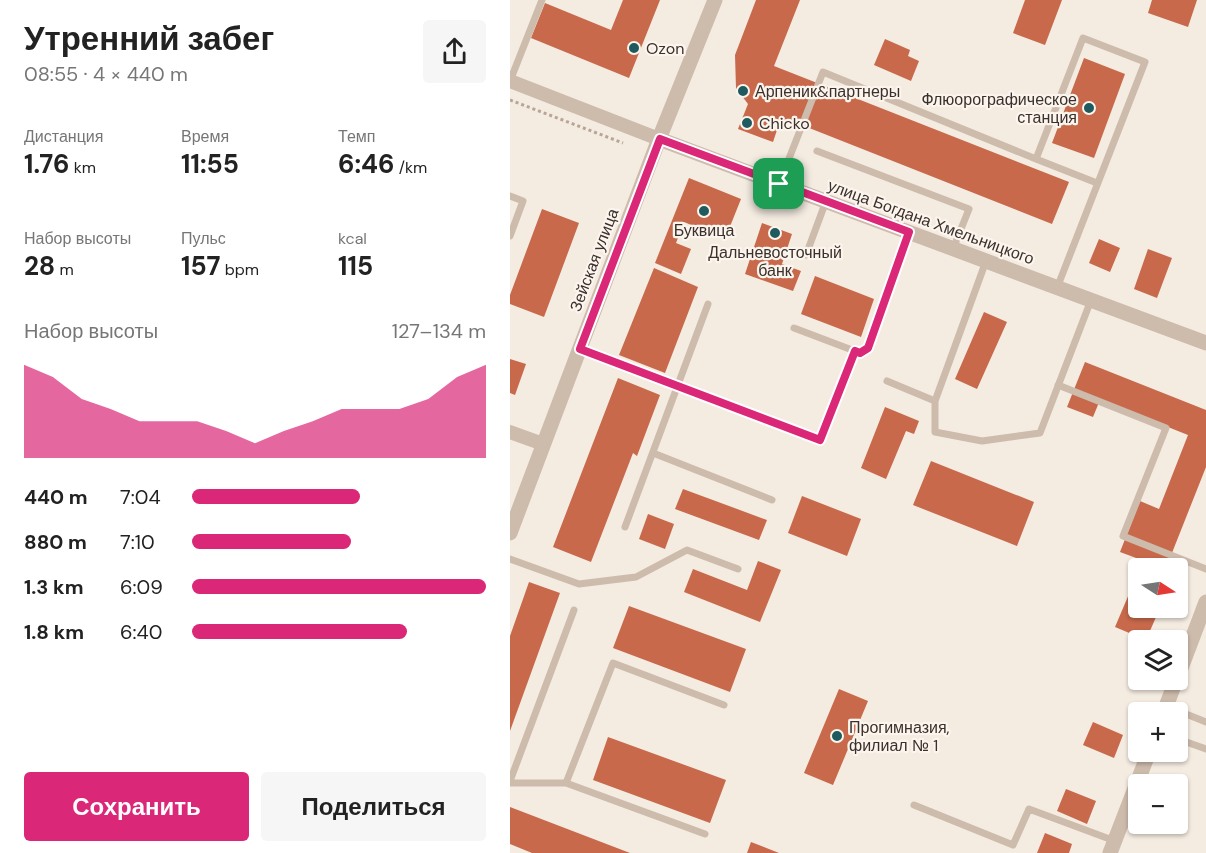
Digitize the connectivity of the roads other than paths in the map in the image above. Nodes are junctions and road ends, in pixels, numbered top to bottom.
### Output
1 (542, 0) edge
2 (715, 0) edge
3 (510, 81) edge
4 (660, 139) junction
5 (817, 151) dead end
6 (1036, 159) junction
7 (1097, 183) dead end
8 (779, 184) junction
9 (510, 196) edge
10 (826, 201) junction
11 (909, 232) junction
12 (510, 236) edge
13 (953, 249) junction
14 (806, 255) dead end
15 (986, 261) junction
16 (1057, 288) junction
17 (1091, 300) junction
18 (708, 303) dead end
19 (794, 328) dead end
20 (1206, 343) edge
21 (580, 349) junction
22 (855, 351) junction
23 (887, 381) dead end
24 (1058, 385) junction
25 (677, 386) junction
26 (935, 400) junction
27 (510, 432) edge
28 (543, 444) junction
29 (653, 453) junction
30 (772, 500) dead end
31 (625, 527) dead end
32 (510, 533) edge
33 (510, 559) edge
34 (1206, 568) edge
35 (738, 569) dead end
36 (1206, 602) edge
37 (574, 610) dead end
38 (1188, 649) edge
39 (724, 705) dead end
40 (1188, 717) edge
41 (1206, 722) edge
42 (1188, 743) edge
43 (1206, 749) edge
44 (1145, 762) edge
45 (510, 782) edge
46 (566, 783) junction
47 (914, 805) dead end
48 (705, 834) dead end
49 (1114, 849) edge

1 - 3 lane
2 - 4 street, Зейская улица
3 - 4 street, улица Богдана Хмельницкого
4 - 8 street, улица Богдана Хмельницкого
4 - 21 street, Зейская улица
5 - 13 lane
6 - 7 lane
6 - 8 lane
6 - 16 lane
8 - 10 street, улица Богдана Хмельницкого
9 - 12 lane
10 - 11 street, улица Богдана Хмельницкого
10 - 14 lane
11 - 13 street, улица Богдана Хмельницкого
11 - 22 lane
13 - 15 street, улица Богдана Хмельницкого
15 - 16 street, улица Богдана Хмельницкого
15 - 26 lane
16 - 17 street, улица Богдана Хмельницкого
17 - 20 street, улица Богдана Хмельницкого
17 - 24 lane
18 - 25 lane
19 - 22 lane
21 - 25 lane
21 - 28 street, Зейская улица
22 - 25 lane
23 - 26 lane
24 - 26 lane
24 - 34 lane
25 - 29 lane
27 - 28 street
28 - 32 street, Зейская улица
29 - 30 lane
29 - 31 lane
33 - 35 lane
36 - 38 street
37 - 45 lane
39 - 46 lane
40 - 41 lane
42 - 43 lane
44 - 49 street
45 - 46 lane
46 - 48 lane
47 - 49 lane

